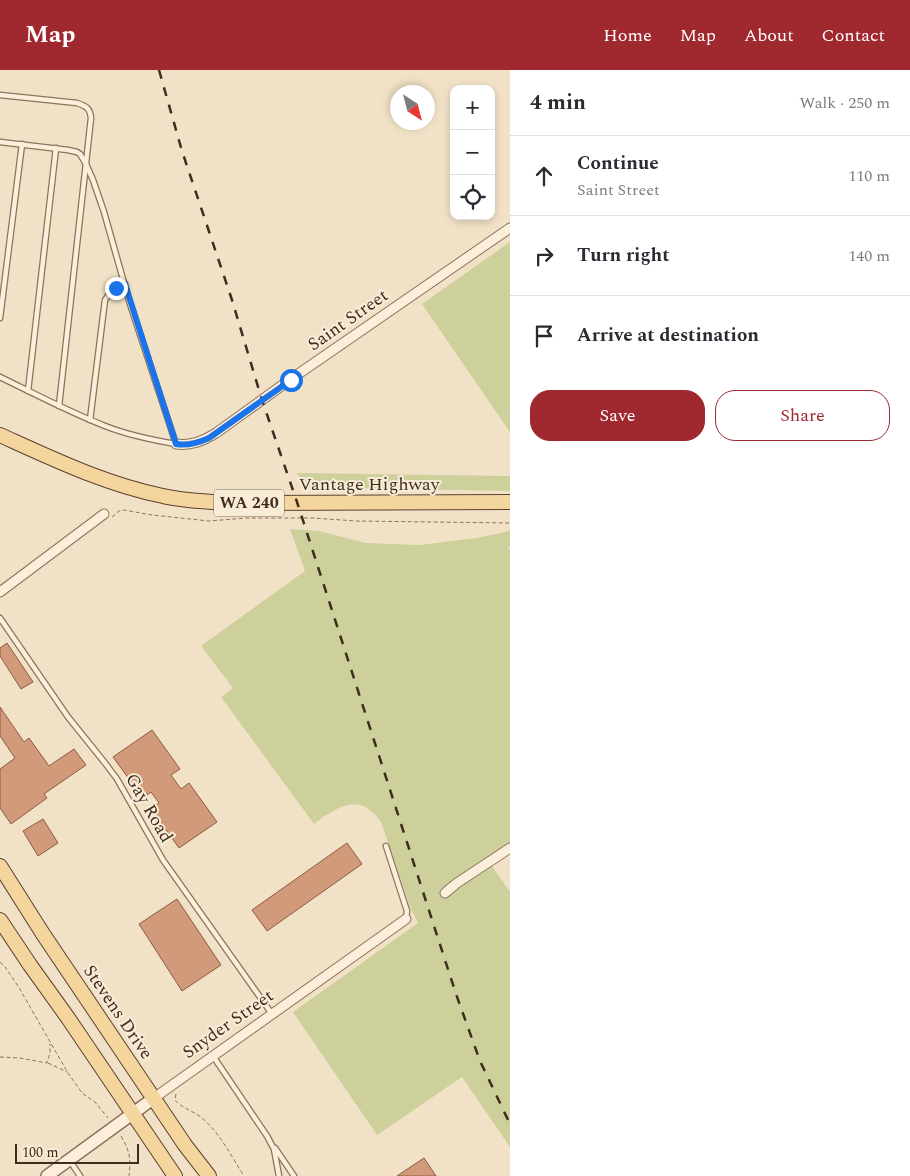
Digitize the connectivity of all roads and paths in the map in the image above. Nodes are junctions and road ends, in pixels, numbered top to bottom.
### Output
1 (0, 95) edge
2 (0, 142) edge
3 (22, 144) junction
4 (56, 148) junction
5 (86, 164) junction
6 (510, 228) edge
7 (125, 284) junction
8 (0, 318) edge
9 (0, 377) edge
10 (28, 391) junction
11 (59, 406) junction
12 (90, 420) junction
13 (0, 435) edge
14 (176, 444) junction
15 (510, 502) edge
16 (104, 514) joint
17 (510, 523) edge
18 (0, 592) edge
19 (0, 618) edge
20 (386, 846) dead end
21 (510, 848) edge
22 (0, 866) edge
23 (445, 893) dead end
24 (0, 920) edge
25 (406, 920) joint
26 (0, 962) edge
27 (272, 1014) junction
28 (50, 1042) junction
29 (213, 1056) junction
30 (0, 1057) edge
31 (47, 1063) junction
32 (68, 1073) junction
33 (176, 1094) dead end
34 (154, 1098) junction
35 (133, 1113) junction
36 (115, 1127) junction
37 (267, 1136) junction
38 (69, 1160) junction
39 (47, 1176) edge
40 (80, 1176) edge
41 (129, 1176) edge
42 (175, 1176) edge
43 (209, 1176) edge
44 (244, 1176) edge
45 (278, 1176) edge
46 (294, 1176) edge

1 - 5 lane
2 - 3 lane
3 - 4 lane
3 - 8 lane
4 - 5 lane
4 - 10 lane
5 - 7 lane
5 - 11 lane
6 - 14 street, Saint Street
7 - 12 lane
7 - 14 lane
9 - 10 lane
10 - 11 lane
11 - 12 lane
12 - 14 lane
13 - 15 main road, Vantage Highway / WA 240
16 - 17 path
16 - 18 street
19 - 27 lane, Gay Road
20 - 25 lane
21 - 23 street
22 - 34 main road, Stevens Drive
24 - 35 main road
25 - 27 street, Snyder Street
26 - 28 path
27 - 29 street, Snyder Street
28 - 31 path
28 - 32 path
29 - 34 street, Snyder Street
29 - 37 lane
30 - 31 path
31 - 32 path
32 - 36 path
33 - 44 path
34 - 35 street, Snyder Street
34 - 43 main road, Stevens Drive
35 - 36 street, Snyder Street
35 - 42 main road
36 - 38 street, Snyder Street
36 - 41 path
37 - 45 lane
37 - 46 lane
38 - 39 street, Snyder Street
38 - 40 lane

